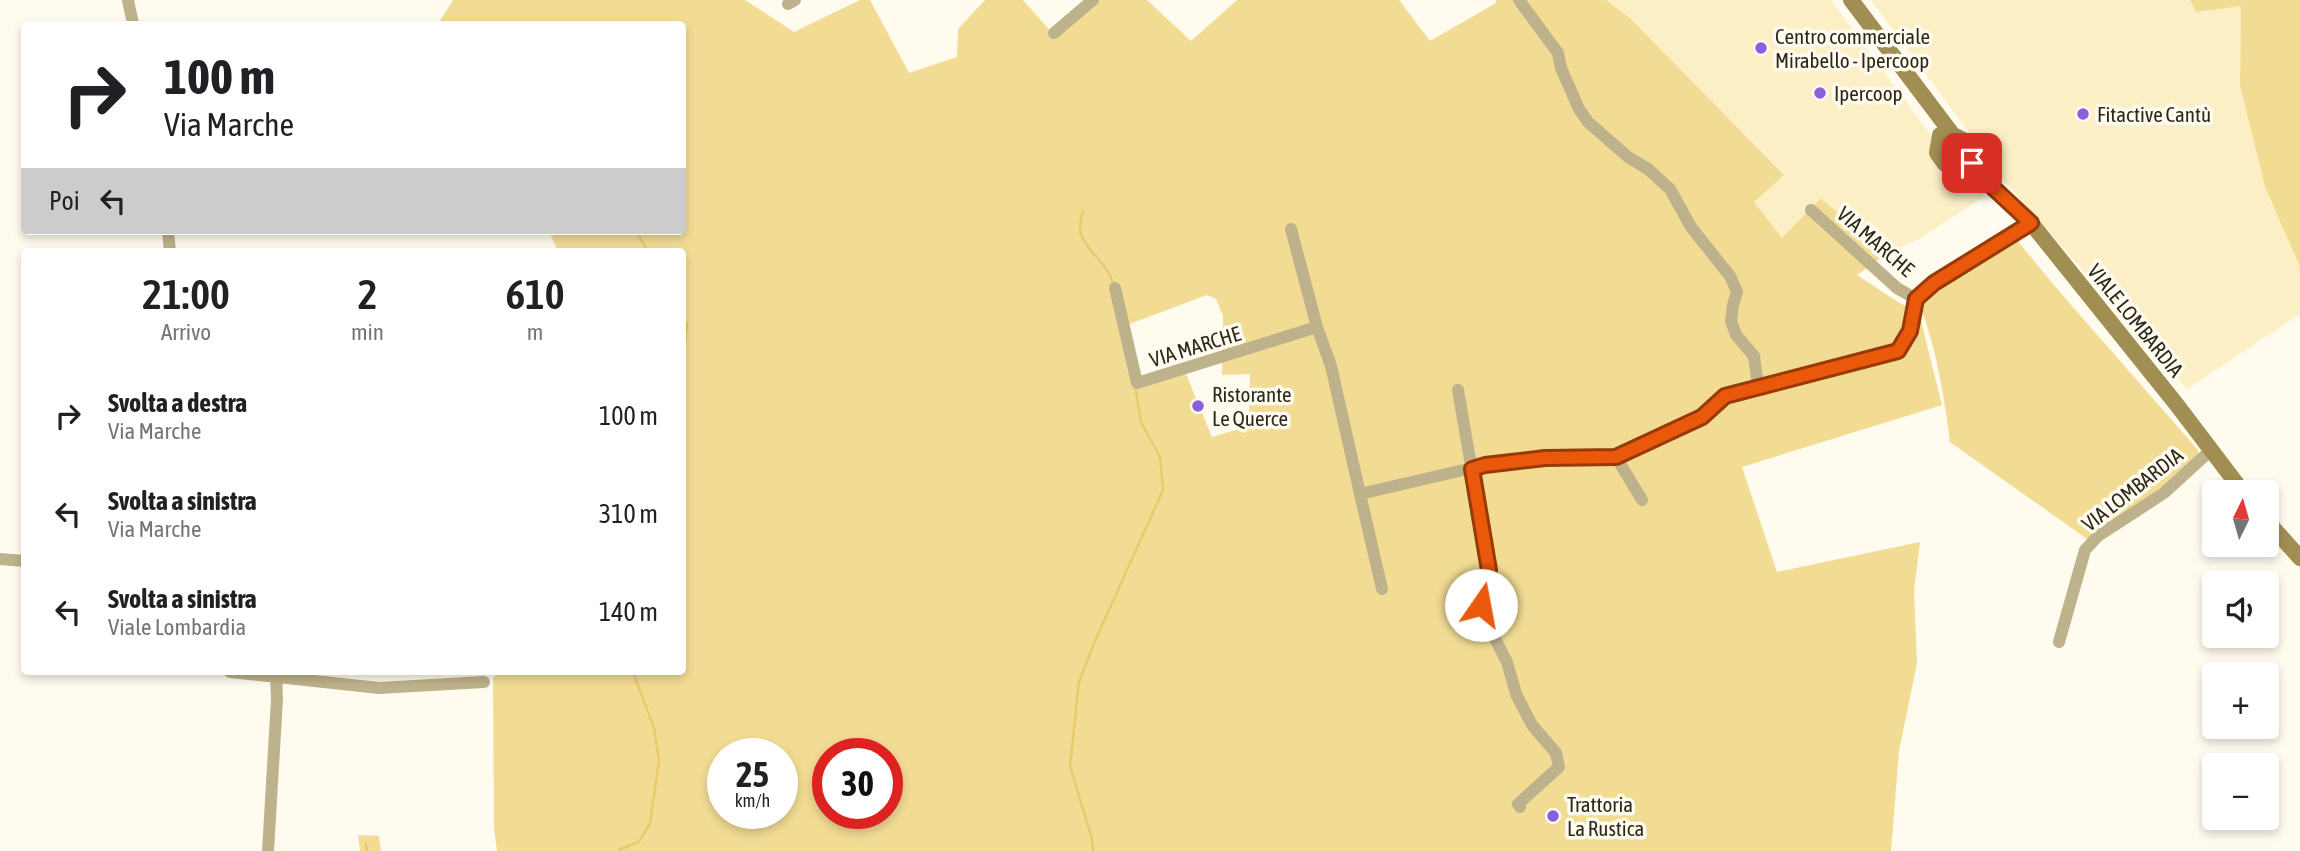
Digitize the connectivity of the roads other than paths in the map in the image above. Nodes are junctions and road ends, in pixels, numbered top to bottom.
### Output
1 (128, 0) edge
2 (1093, 0) edge
3 (1519, 0) edge
4 (1852, 0) edge
5 (132, 21) edge
6 (1054, 33) dead end
7 (1946, 139) junction
8 (1963, 160) junction
9 (1811, 210) dead end
10 (2031, 223) junction
11 (1291, 229) dead end
12 (1115, 288) dead end
13 (1916, 299) junction
14 (1317, 327) junction
15 (1758, 387) junction
16 (1458, 390) dead end
17 (2211, 450) junction
18 (1616, 457) junction
19 (1472, 469) junction
20 (2234, 480) edge
21 (1360, 494) junction
22 (1642, 500) dead end
23 (2279, 535) edge
24 (2300, 558) edge
25 (0, 559) edge
26 (21, 561) edge
27 (1382, 589) dead end
28 (2059, 642) dead end
29 (258, 675) edge
30 (276, 677) junction
31 (484, 682) dead end
32 (1520, 807) dead end
33 (268, 851) edge

1 - 5 street
2 - 6 street
3 - 15 street
4 - 7 main road
7 - 8 main road
7 - 8 main road
8 - 10 main road, VIALE LOMBARDIA
9 - 13 street, VIA MARCHE
10 - 13 street, VIA MARCHE
10 - 17 main road, VIALE LOMBARDIA
11 - 14 street
12 - 14 street, VIA MARCHE
13 - 15 street, VIA MARCHE
14 - 21 street
15 - 18 street, VIA MARCHE
16 - 19 street
17 - 20 main road, VIALE LOMBARDIA
17 - 28 street, VIA LOMBARDIA
18 - 19 street, VIA MARCHE
18 - 22 street
19 - 21 street, VIA MARCHE
19 - 32 street
21 - 27 street
23 - 24 main road
25 - 26 street
29 - 30 street
30 - 31 street
30 - 33 street

